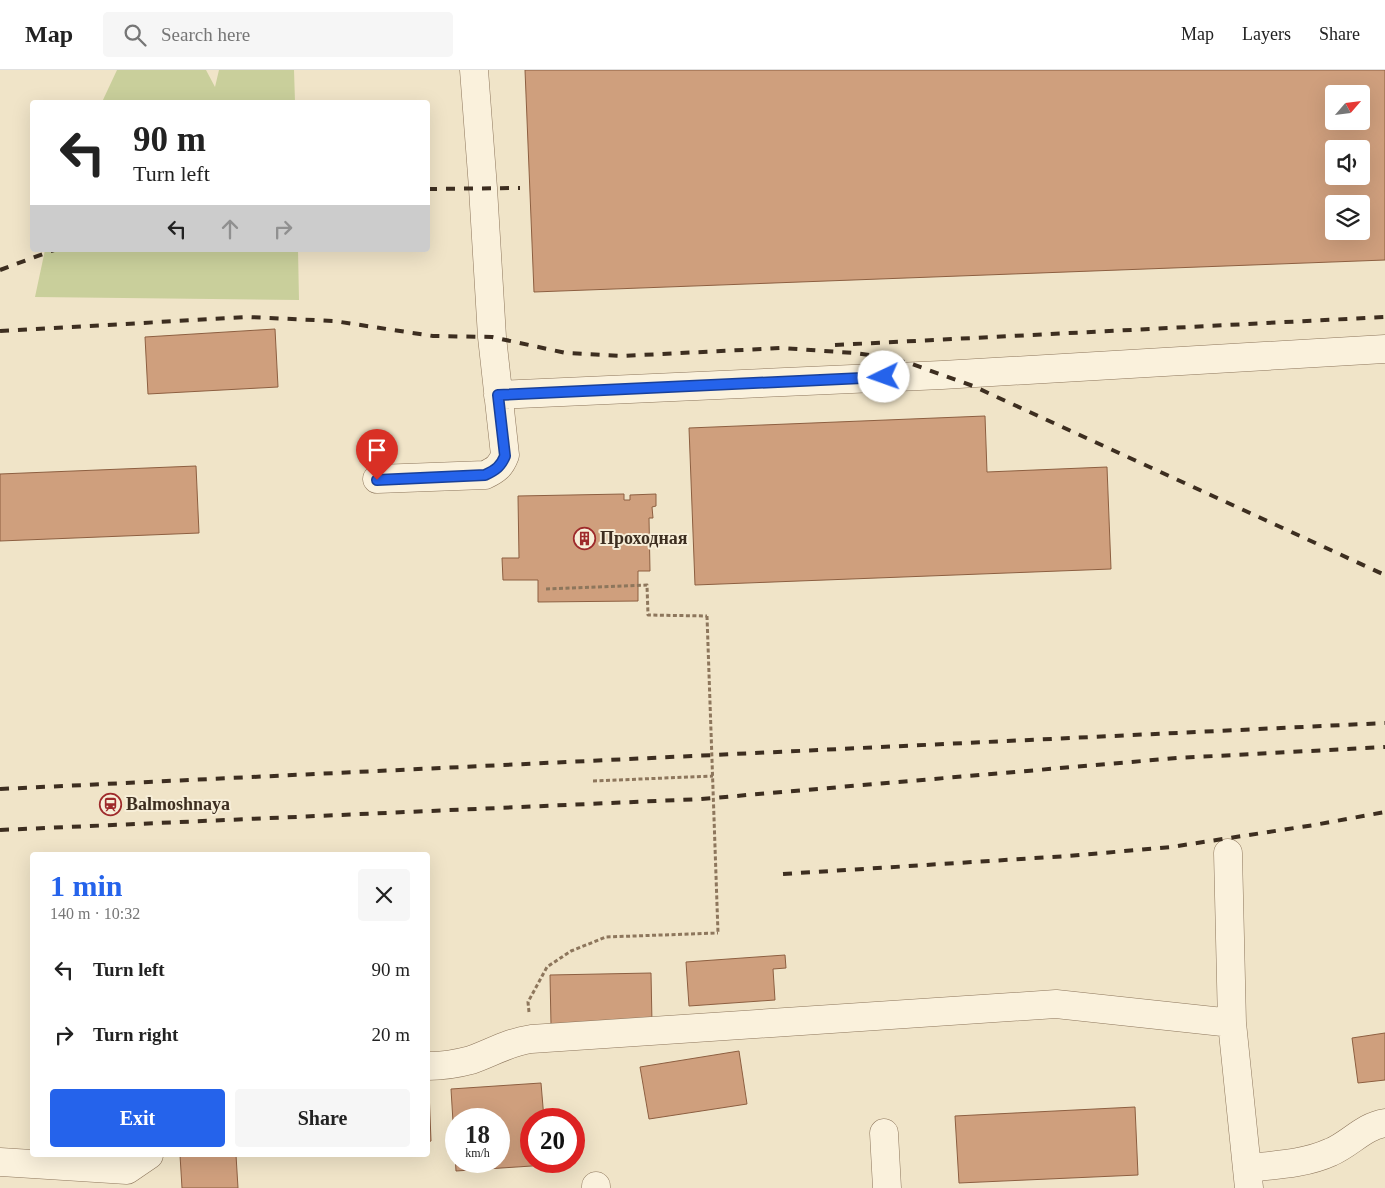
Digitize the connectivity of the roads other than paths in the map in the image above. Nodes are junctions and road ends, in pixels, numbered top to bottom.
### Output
1 (474, 70) edge
2 (1385, 349) edge
3 (498, 395) junction
4 (377, 480) dead end
5 (1228, 854) dead end
6 (1232, 1023) junction
7 (430, 1066) edge
8 (1385, 1124) edge
9 (884, 1133) dead end
10 (145, 1157) edge
11 (0, 1162) edge
12 (1248, 1178) edge
13 (887, 1188) edge

1 - 3 lane
2 - 3 lane
3 - 4 lane
5 - 6 lane
6 - 7 lane
6 - 12 lane
8 - 12 lane
9 - 13 lane
10 - 11 lane

